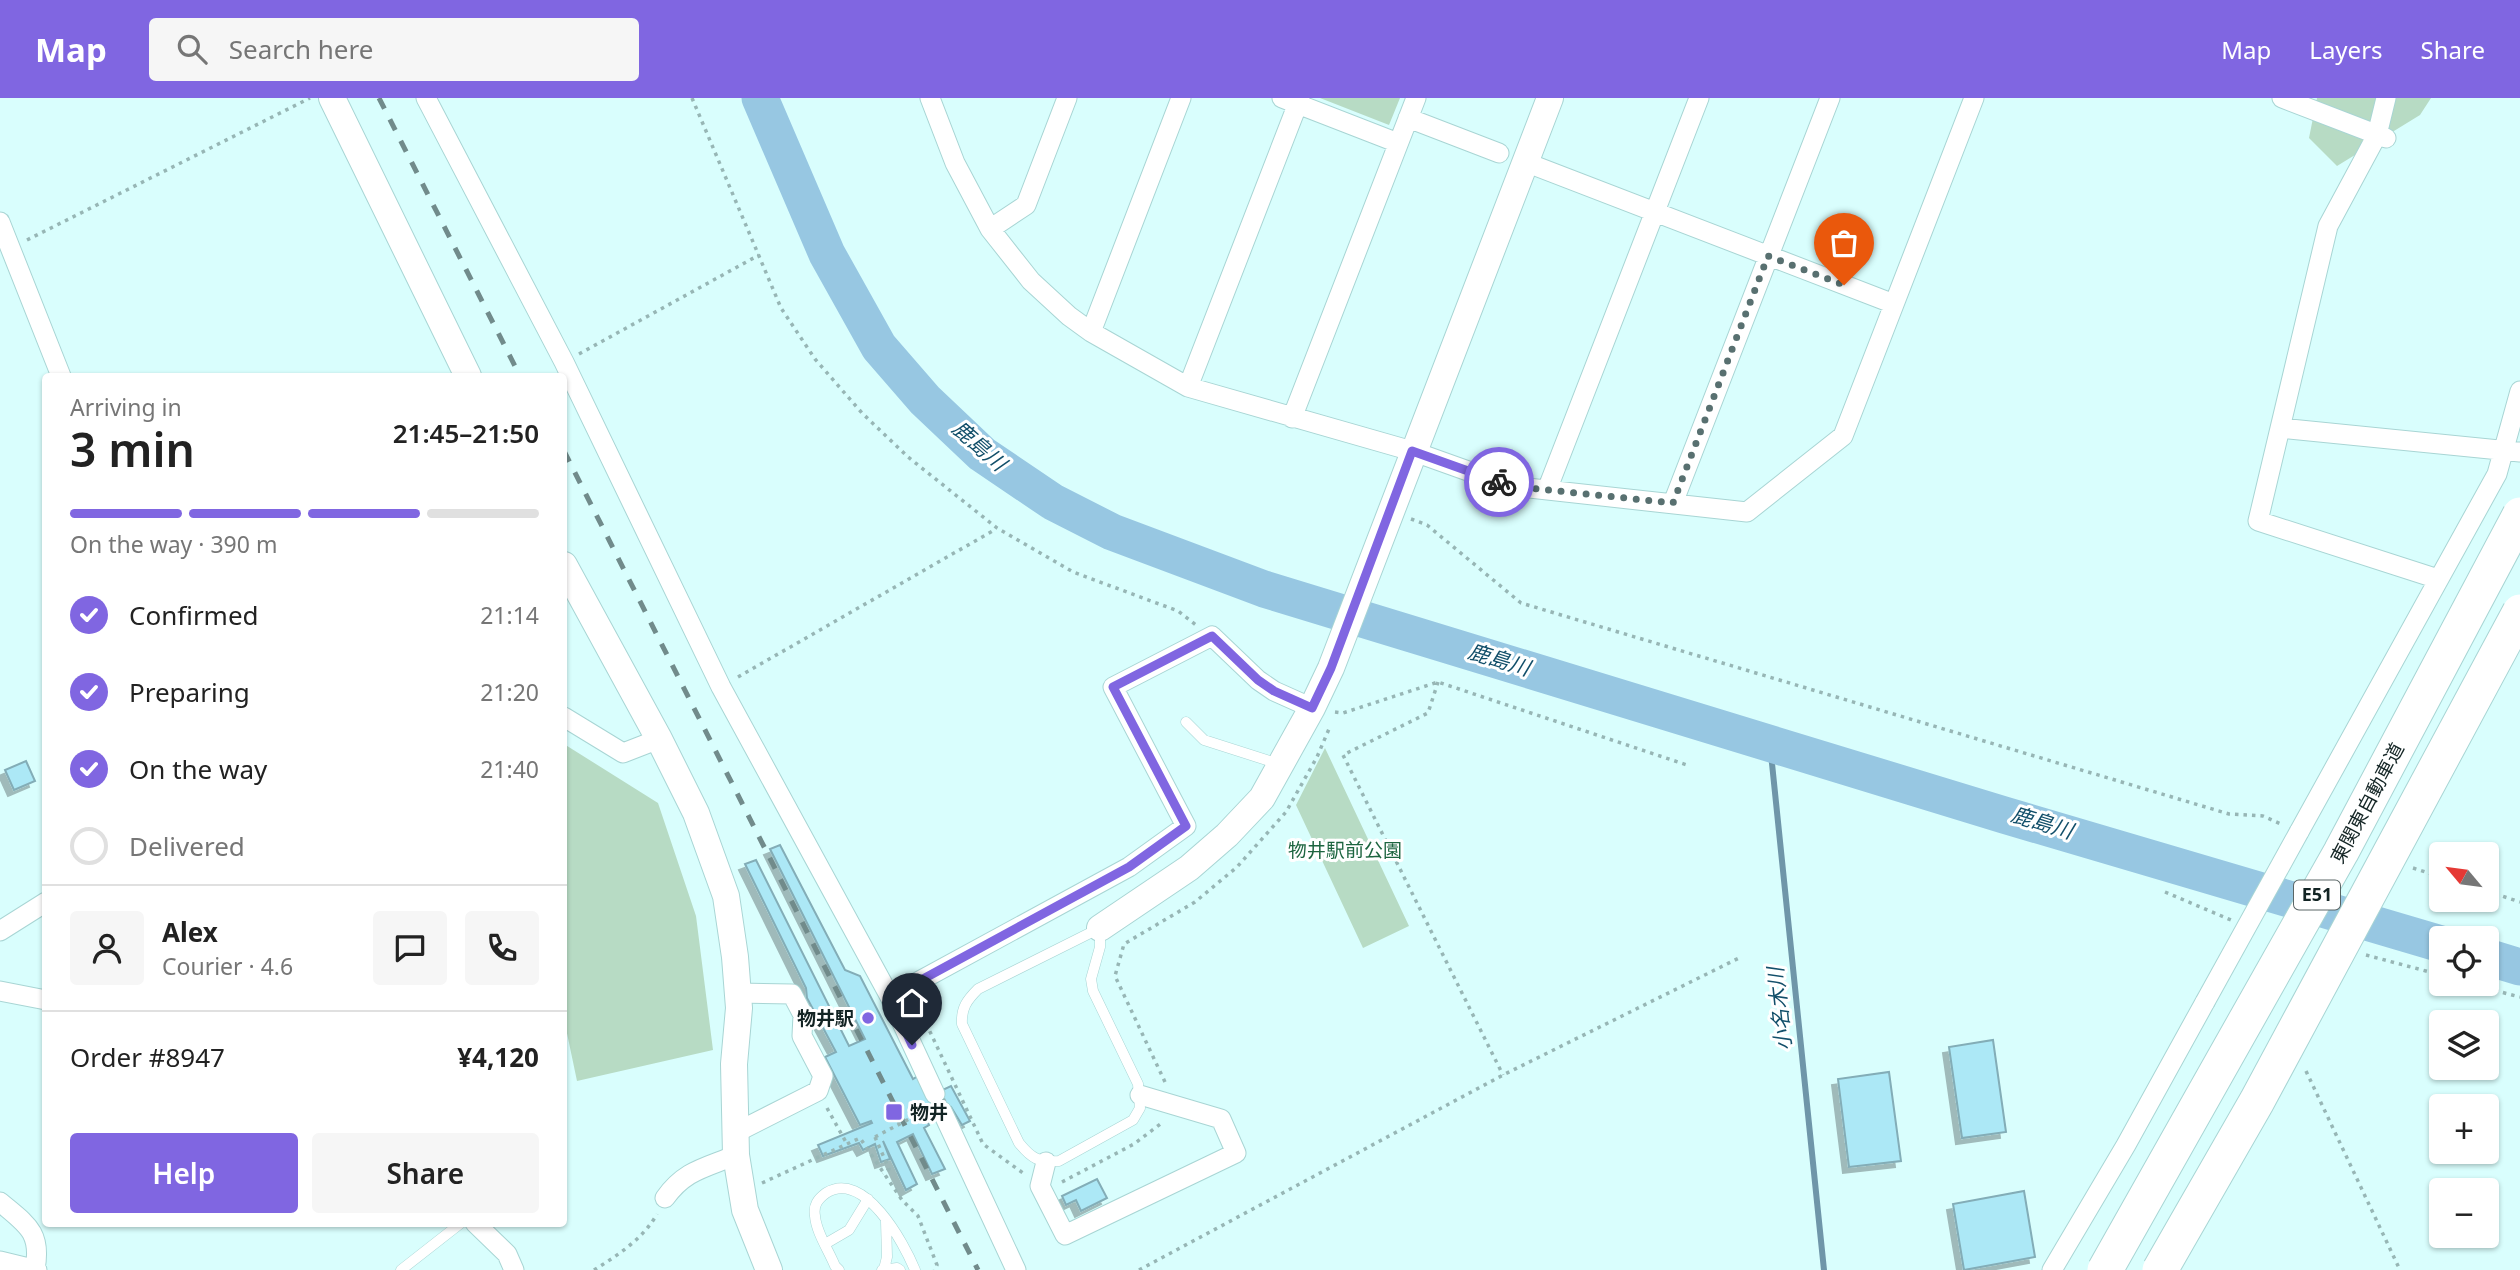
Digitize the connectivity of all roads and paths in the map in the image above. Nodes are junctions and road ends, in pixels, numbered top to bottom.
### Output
1 (310, 98) edge
2 (332, 98) edge
3 (426, 98) edge
4 (692, 98) edge
5 (930, 98) edge
6 (1067, 98) edge
7 (1181, 98) edge
8 (1416, 98) edge
9 (1550, 98) edge
10 (1699, 98) edge
11 (1830, 98) edge
12 (1974, 98) edge
13 (2282, 98) edge
14 (2386, 98) edge
15 (1293, 100) edge
16 (1408, 118) junction
17 (2382, 136) junction
18 (1398, 143) junction
19 (1499, 153) dead end
20 (1525, 162) junction
21 (1655, 212) junction
22 (0, 222) edge
23 (990, 229) junction
24 (9, 249) junction
25 (759, 256) junction
26 (1768, 256) junction
27 (1894, 304) junction
28 (1091, 332) junction
29 (564, 362) junction
30 (60, 373) edge
31 (467, 373) edge
32 (1188, 387) junction
33 (2520, 391) edge
34 (1292, 418) junction
35 (2280, 428) junction
36 (2512, 450) edge
37 (1412, 451) junction
38 (1547, 490) junction
39 (1673, 503) junction
40 (1390, 510) junction
41 (2520, 515) edge
42 (997, 528) junction
43 (567, 570) edge
44 (2438, 579) junction
45 (2520, 612) edge
46 (1212, 636) junction
47 (1438, 681) junction
48 (721, 687) junction
49 (1324, 710) junction
50 (567, 719) edge
51 (1186, 722) dead end
52 (659, 739) junction
53 (1281, 765) junction
54 (1690, 766) dead end
55 (2299, 832) junction
56 (2402, 865) dead end
57 (2429, 873) edge
58 (2499, 895) edge
59 (2520, 902) edge
60 (42, 905) edge
61 (1100, 928) junction
62 (0, 931) edge
63 (1741, 957) dead end
64 (0, 991) edge
65 (2499, 992) edge
66 (738, 993) junction
67 (890, 997) junction
68 (2520, 998) edge
69 (42, 999) edge
70 (2306, 1071) dead end
71 (1503, 1075) junction
72 (818, 1091) junction
73 (1169, 1091) dead end
74 (1140, 1095) junction
75 (941, 1101) junction
76 (1166, 1119) dead end
77 (736, 1144) junction
78 (847, 1144) dead end
79 (1046, 1162) junction
80 (883, 1174) dead end
81 (1060, 1183) dead end
82 (665, 1198) joint
83 (868, 1199) junction
84 (0, 1202) edge
85 (886, 1221) junction
86 (456, 1227) edge
87 (479, 1227) edge
88 (825, 1244) junction
89 (0, 1261) edge
90 (883, 1269) edge
91 (36, 1270) edge
92 (401, 1270) edge
93 (514, 1270) edge
94 (594, 1270) edge
95 (769, 1270) edge
96 (839, 1270) edge
97 (900, 1270) edge
98 (915, 1270) edge
99 (1016, 1270) edge
100 (1139, 1270) edge
101 (2052, 1270) edge
102 (2105, 1270) edge
103 (2160, 1270) edge
104 (2400, 1270) edge

1 - 24 path
2 - 31 street
3 - 29 street
4 - 25 path
5 - 23 street
6 - 23 street
7 - 28 street
8 - 16 street
9 - 20 street
10 - 21 street
11 - 26 street
12 - 27 street
13 - 17 street
14 - 17 street
15 - 18 street
15 - 32 street
16 - 18 street
16 - 19 street
17 - 35 street
18 - 34 street
20 - 21 street
20 - 37 street
21 - 26 street
21 - 38 street
22 - 24 street
23 - 28 street
24 - 30 street
25 - 29 path
25 - 42 path
26 - 27 street
26 - 39 street
27 - 39 street
28 - 32 street
29 - 48 street
32 - 34 street
33 - 36 street
34 - 37 street
35 - 36 street
35 - 44 street
36 - 44 street
37 - 38 street
37 - 40 street
38 - 39 street
40 - 49 street
40 - 55 path
41 - 102 highway, 東関東自動車道 / E51, bridge
42 - 46 path
42 - 48 path
43 - 52 street
44 - 55 street
45 - 103 highway, E51, bridge
46 - 49 street
46 - 67 street
47 - 49 path
47 - 54 path
47 - 71 path
48 - 67 street
49 - 53 street
49 - 73 path
50 - 52 street
51 - 53 lane
52 - 66 street
53 - 61 street
55 - 101 street, bridge
56 - 57 path
58 - 59 path
60 - 62 street
61 - 74 lane
61 - 79 lane
63 - 71 path
64 - 69 street
65 - 68 path
66 - 72 street
66 - 77 street
67 - 75 street
70 - 104 path
71 - 100 path
72 - 77 street
72 - 78 path
74 - 79 lane
74 - 79 street
75 - 80 path, bridge
75 - 99 street
76 - 81 path
77 - 82 street
77 - 95 street
82 - 94 path
83 - 85 lane
83 - 88 lane
83 - 88 lane
84 - 91 street
85 - 90 lane
85 - 98 lane
86 - 92 lane
87 - 93 street
88 - 96 lane
89 - 91 street
90 - 97 lane

